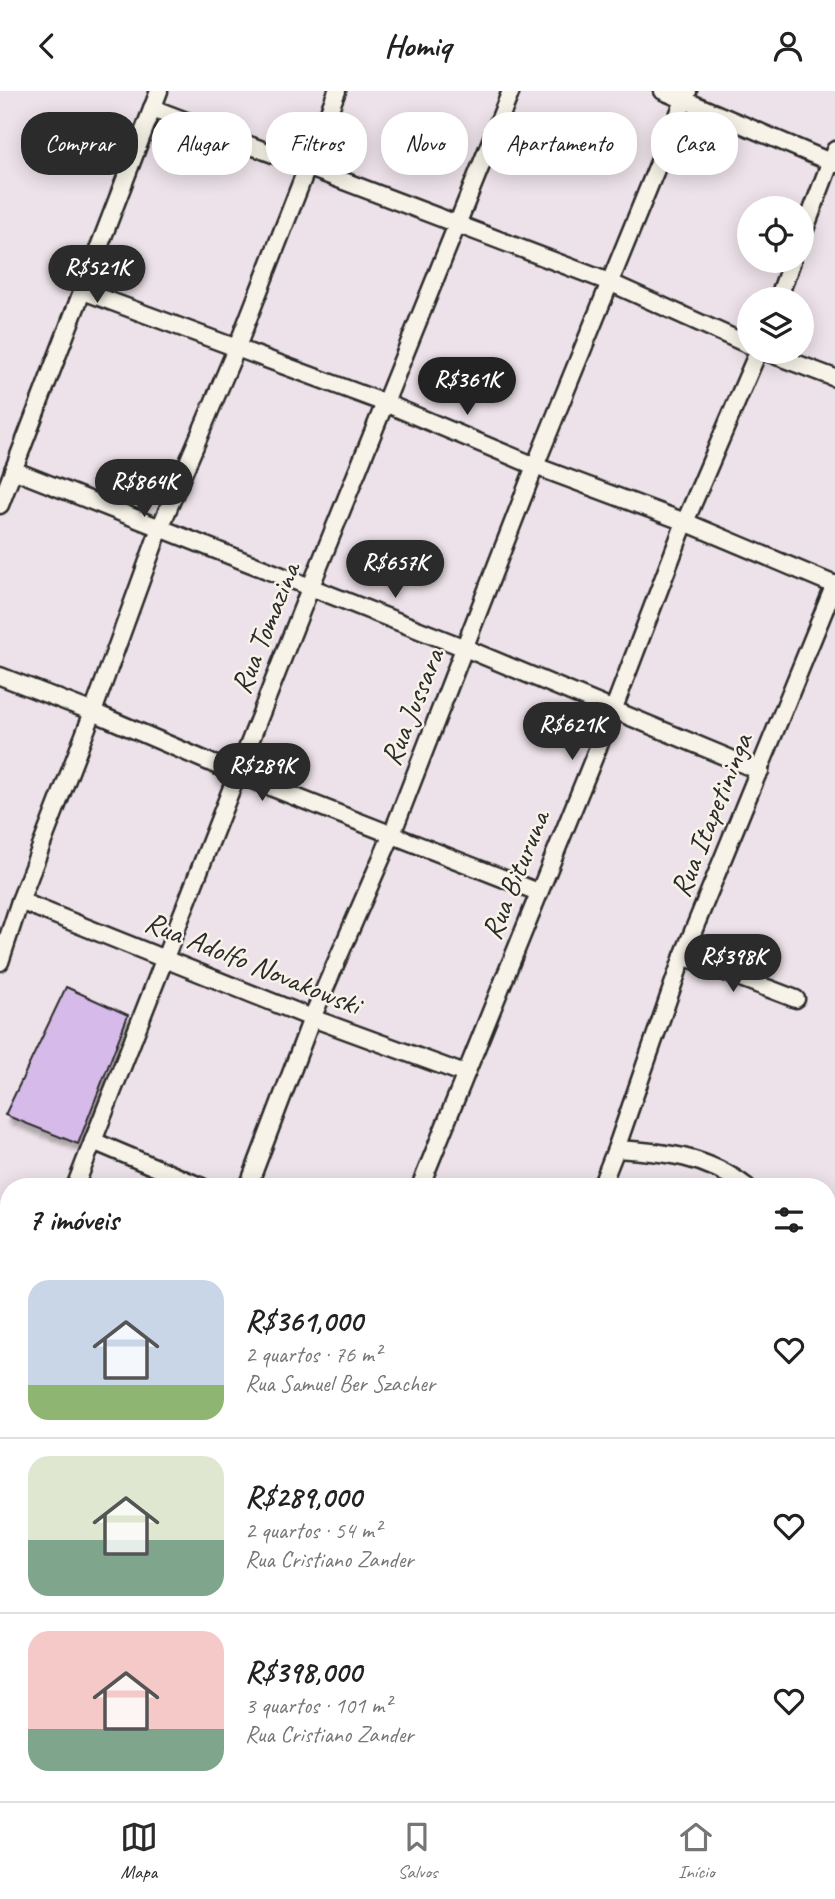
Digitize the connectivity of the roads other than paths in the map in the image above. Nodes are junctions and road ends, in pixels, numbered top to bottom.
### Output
1 (159, 91) edge
2 (337, 91) edge
3 (511, 91) edge
4 (663, 91) edge
5 (686, 95) edge
6 (152, 108) junction
7 (329, 112) edge
8 (266, 150) edge
9 (833, 159) edge
10 (304, 175) edge
11 (331, 175) edge
12 (814, 207) edge
13 (459, 224) junction
14 (609, 282) junction
15 (83, 291) junction
16 (737, 340) edge
17 (237, 347) junction
18 (753, 364) edge
19 (799, 364) edge
20 (835, 377) edge
21 (385, 403) junction
22 (535, 466) junction
23 (13, 470) junction
24 (0, 505) edge
25 (685, 522) junction
26 (160, 528) junction
27 (835, 585) edge
28 (311, 586) junction
29 (465, 648) junction
30 (0, 676) edge
31 (614, 708) junction
32 (93, 712) junction
33 (760, 771) junction
34 (237, 773) junction
35 (391, 834) junction
36 (538, 892) junction
37 (20, 901) junction
38 (683, 956) junction
39 (165, 958) junction
40 (0, 962) edge
41 (796, 999) dead end
42 (312, 1018) junction
43 (465, 1074) junction
44 (93, 1142) junction
45 (616, 1149) junction
46 (79, 1178) edge
47 (180, 1178) edge
48 (251, 1178) edge
49 (424, 1178) edge
50 (605, 1178) edge
51 (736, 1178) edge

1 - 6 street
2 - 7 street
3 - 13 street, Rua Tomazina
4 - 5 street
5 - 9 street
5 - 14 street, Rua Jussara
6 - 8 street
6 - 15 street
9 - 12 street
10 - 17 street
11 - 13 street
13 - 14 street
13 - 21 street, Rua Tomazina
14 - 16 street
14 - 22 street, Rua Jussara
15 - 17 street
15 - 23 street
17 - 21 street
17 - 26 street
18 - 25 street, Rua Bituruna
19 - 20 street
21 - 22 street
21 - 28 street, Rua Tomazina
22 - 25 street
22 - 29 street, Rua Jussara
23 - 24 street
23 - 26 street
25 - 27 street
25 - 31 street, Rua Bituruna
26 - 28 street
26 - 32 street
27 - 33 street, Rua Itapetininga
28 - 29 street
28 - 34 street, Rua Tomazina
29 - 31 street
29 - 35 street, Rua Jussara
30 - 32 street
31 - 33 street
31 - 36 street, Rua Bituruna
32 - 34 street
32 - 37 street
33 - 38 street, Rua Itapetininga
34 - 35 street
34 - 39 street, Rua Tomazina
35 - 36 street
35 - 42 street, Rua Jussara
36 - 43 street, Rua Bituruna
37 - 39 street, Rua Adolfo Novakowski
37 - 40 street
38 - 41 street
38 - 45 street, Rua Itapetininga
39 - 42 street, Rua Adolfo Novakowski
39 - 44 street, Rua Tomazina
42 - 43 street, Rua Adolfo Novakowski
42 - 48 street, Rua Jussara
43 - 49 street, Rua Bituruna
44 - 46 street, Rua Tomazina
44 - 47 street
45 - 50 street, Rua Itapetininga
45 - 51 street

